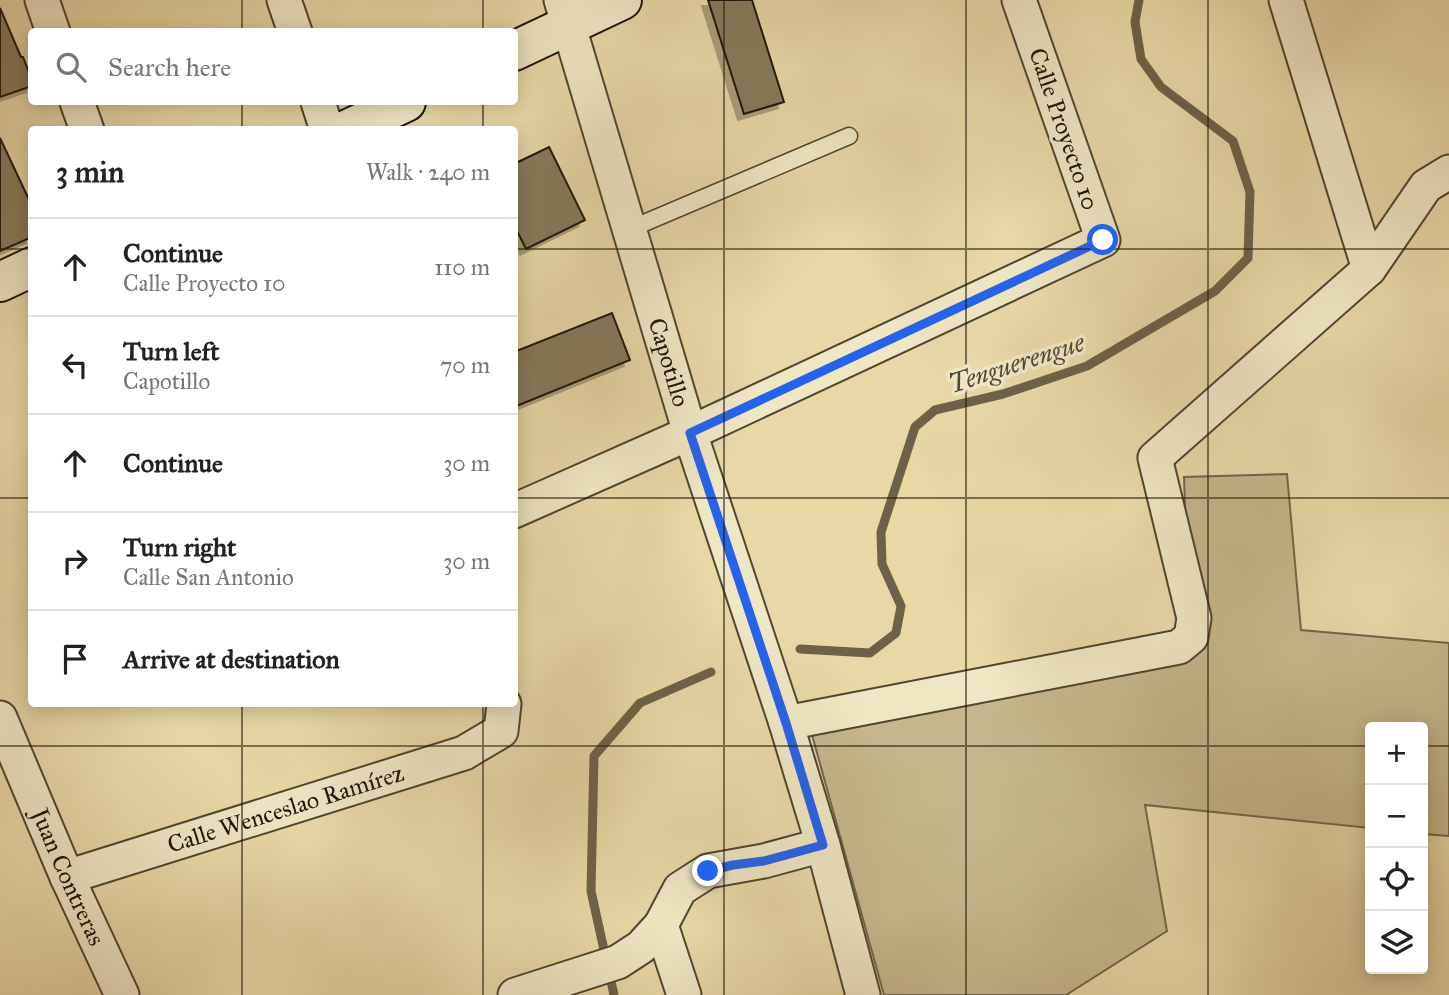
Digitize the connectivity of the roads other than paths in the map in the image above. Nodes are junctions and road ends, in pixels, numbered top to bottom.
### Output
1 (42, 0) edge
2 (284, 0) edge
3 (622, 0) edge
4 (1019, 0) edge
5 (1286, 0) edge
6 (566, 13) edge
7 (51, 28) edge
8 (294, 28) edge
9 (518, 48) edge
10 (78, 105) edge
11 (319, 105) edge
12 (400, 105) edge
13 (85, 126) edge
14 (326, 126) edge
15 (355, 126) edge
16 (849, 136) dead end
17 (1449, 172) edge
18 (630, 229) junction
19 (28, 269) edge
20 (1369, 269) junction
21 (0, 282) edge
22 (690, 433) junction
23 (518, 509) edge
24 (503, 717) edge
25 (786, 723) junction
26 (2, 728) edge
27 (823, 845) junction
28 (67, 877) junction
29 (661, 925) junction
30 (122, 995) edge
31 (515, 995) edge
32 (684, 995) edge
33 (863, 995) edge

1 - 7 street
2 - 8 street
3 - 6 main road
4 - 22 street, Calle Proyecto 10
5 - 20 street
6 - 9 main road
6 - 18 street, Capotillo
10 - 13 street
11 - 14 street
12 - 15 main road
16 - 18 lane
17 - 20 street
18 - 22 street, Capotillo
19 - 21 main road
20 - 25 street
22 - 23 street, Calle Proyecto 10
22 - 25 street, Capotillo
24 - 28 street, Calle Wenceslao Ramírez
25 - 27 street, Capotillo
26 - 28 street, Juan Contreras
27 - 29 street
27 - 33 street, Capotillo
28 - 30 street, Juan Contreras
29 - 31 street
29 - 32 street

